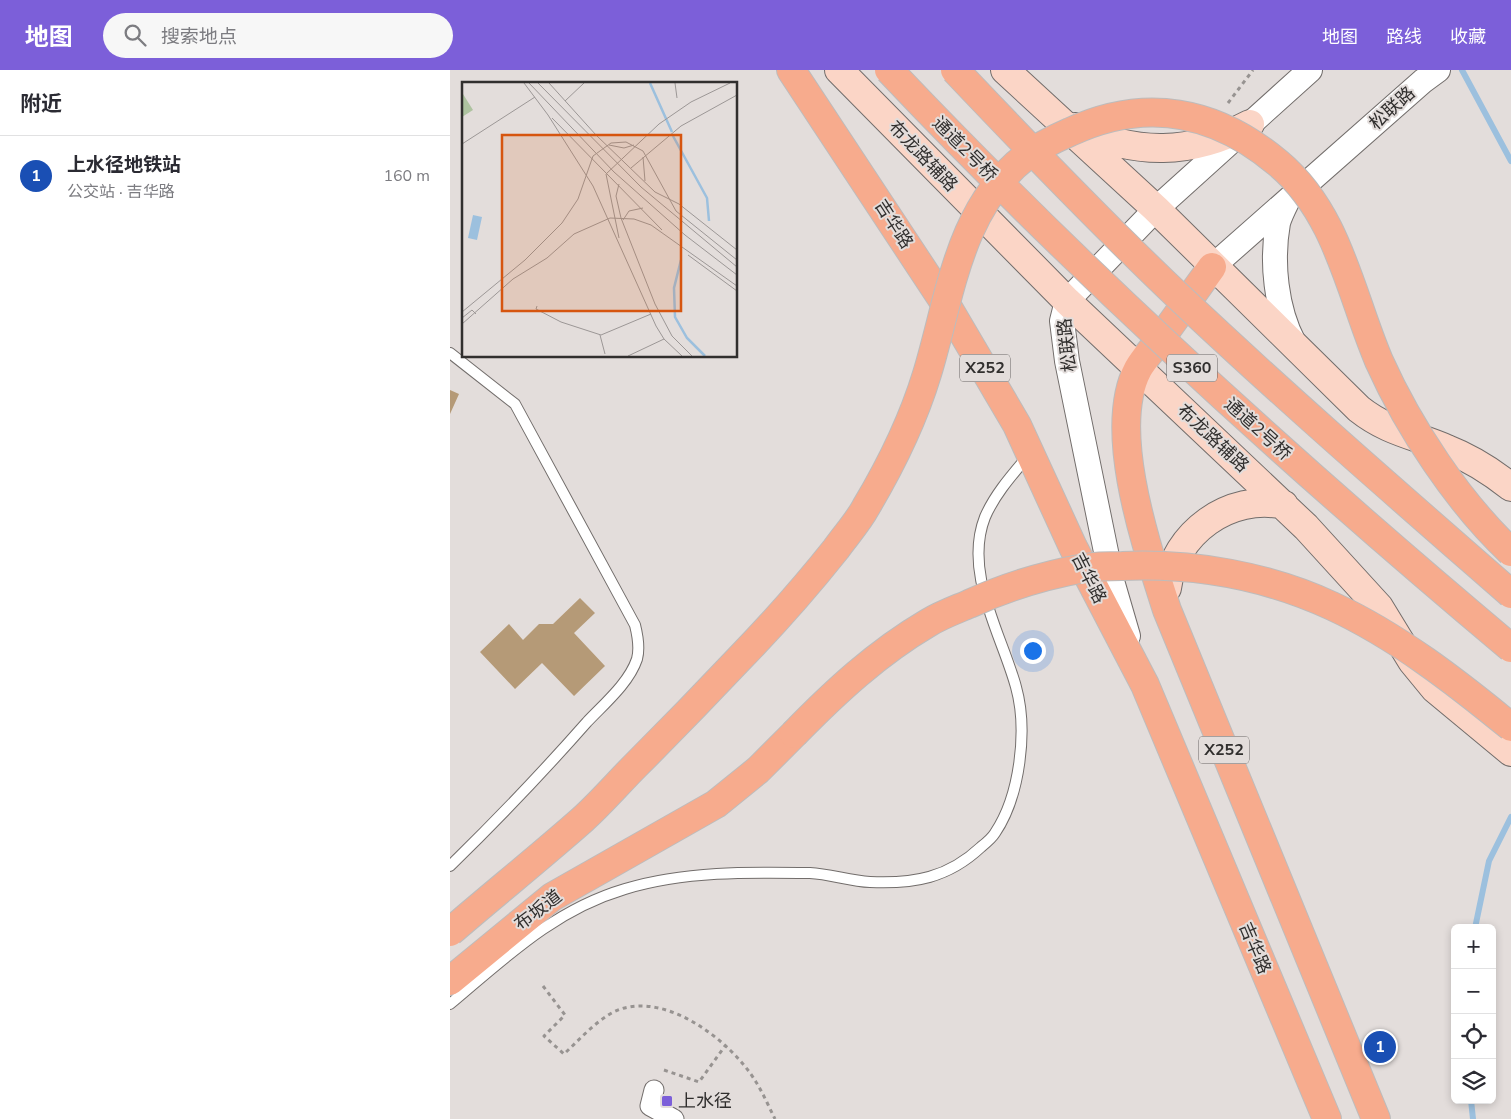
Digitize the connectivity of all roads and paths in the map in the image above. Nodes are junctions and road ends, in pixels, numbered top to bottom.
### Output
1 (790, 70) edge
2 (839, 70) edge
3 (889, 70) edge
4 (955, 70) edge
5 (1005, 70) edge
6 (1310, 70) edge
7 (1430, 75) edge
8 (1049, 111) junction
9 (1250, 124) junction
10 (1287, 201) junction
11 (1156, 209) junction
12 (1212, 267) junction
13 (1067, 301) junction
14 (1296, 347) junction
15 (450, 353) edge
16 (1138, 369) junction
17 (1030, 453) junction
18 (1511, 487) edge
19 (1284, 505) junction
20 (1511, 552) edge
21 (1511, 594) edge
22 (1167, 610) junction
23 (1511, 648) edge
24 (1145, 685) junction
25 (1511, 727) edge
26 (1511, 752) edge
27 (450, 866) edge
28 (450, 932) edge
29 (450, 982) edge
30 (543, 986) dead end
31 (450, 1004) edge
32 (726, 1046) junction
33 (664, 1070) dead end
34 (654, 1090) dead end
35 (674, 1119) edge
36 (775, 1119) edge
37 (1327, 1119) edge
38 (1376, 1119) edge

1 - 17 main road, 吉华路 / X252
2 - 13 main road, 布龙路辅路
3 - 23 main road, 通道2号桥 / S360, bridge
4 - 21 main road, S360, bridge
5 - 8 main road
6 - 9 street, 松联路
7 - 10 street, 松联路
8 - 9 main road
8 - 11 main road
9 - 11 street, 松联路
10 - 12 street, 松联路
10 - 14 street
11 - 12 main road
11 - 13 street, 松联路
12 - 14 main road
12 - 16 main road, X252
13 - 16 main road, 布龙路辅路
13 - 24 street, 松联路
14 - 18 main road
15 - 27 lane
16 - 19 main road, 布龙路辅路
16 - 22 main road, X252
17 - 24 main road, 吉华路 / X252
17 - 31 lane
19 - 22 main road
19 - 26 main road, 布龙路辅路
20 - 28 main road, bridge
22 - 38 main road, X252
24 - 37 main road, 吉华路 / X252
25 - 29 main road, 布坂道, bridge
30 - 32 path
32 - 33 path
32 - 36 path
34 - 35 street

